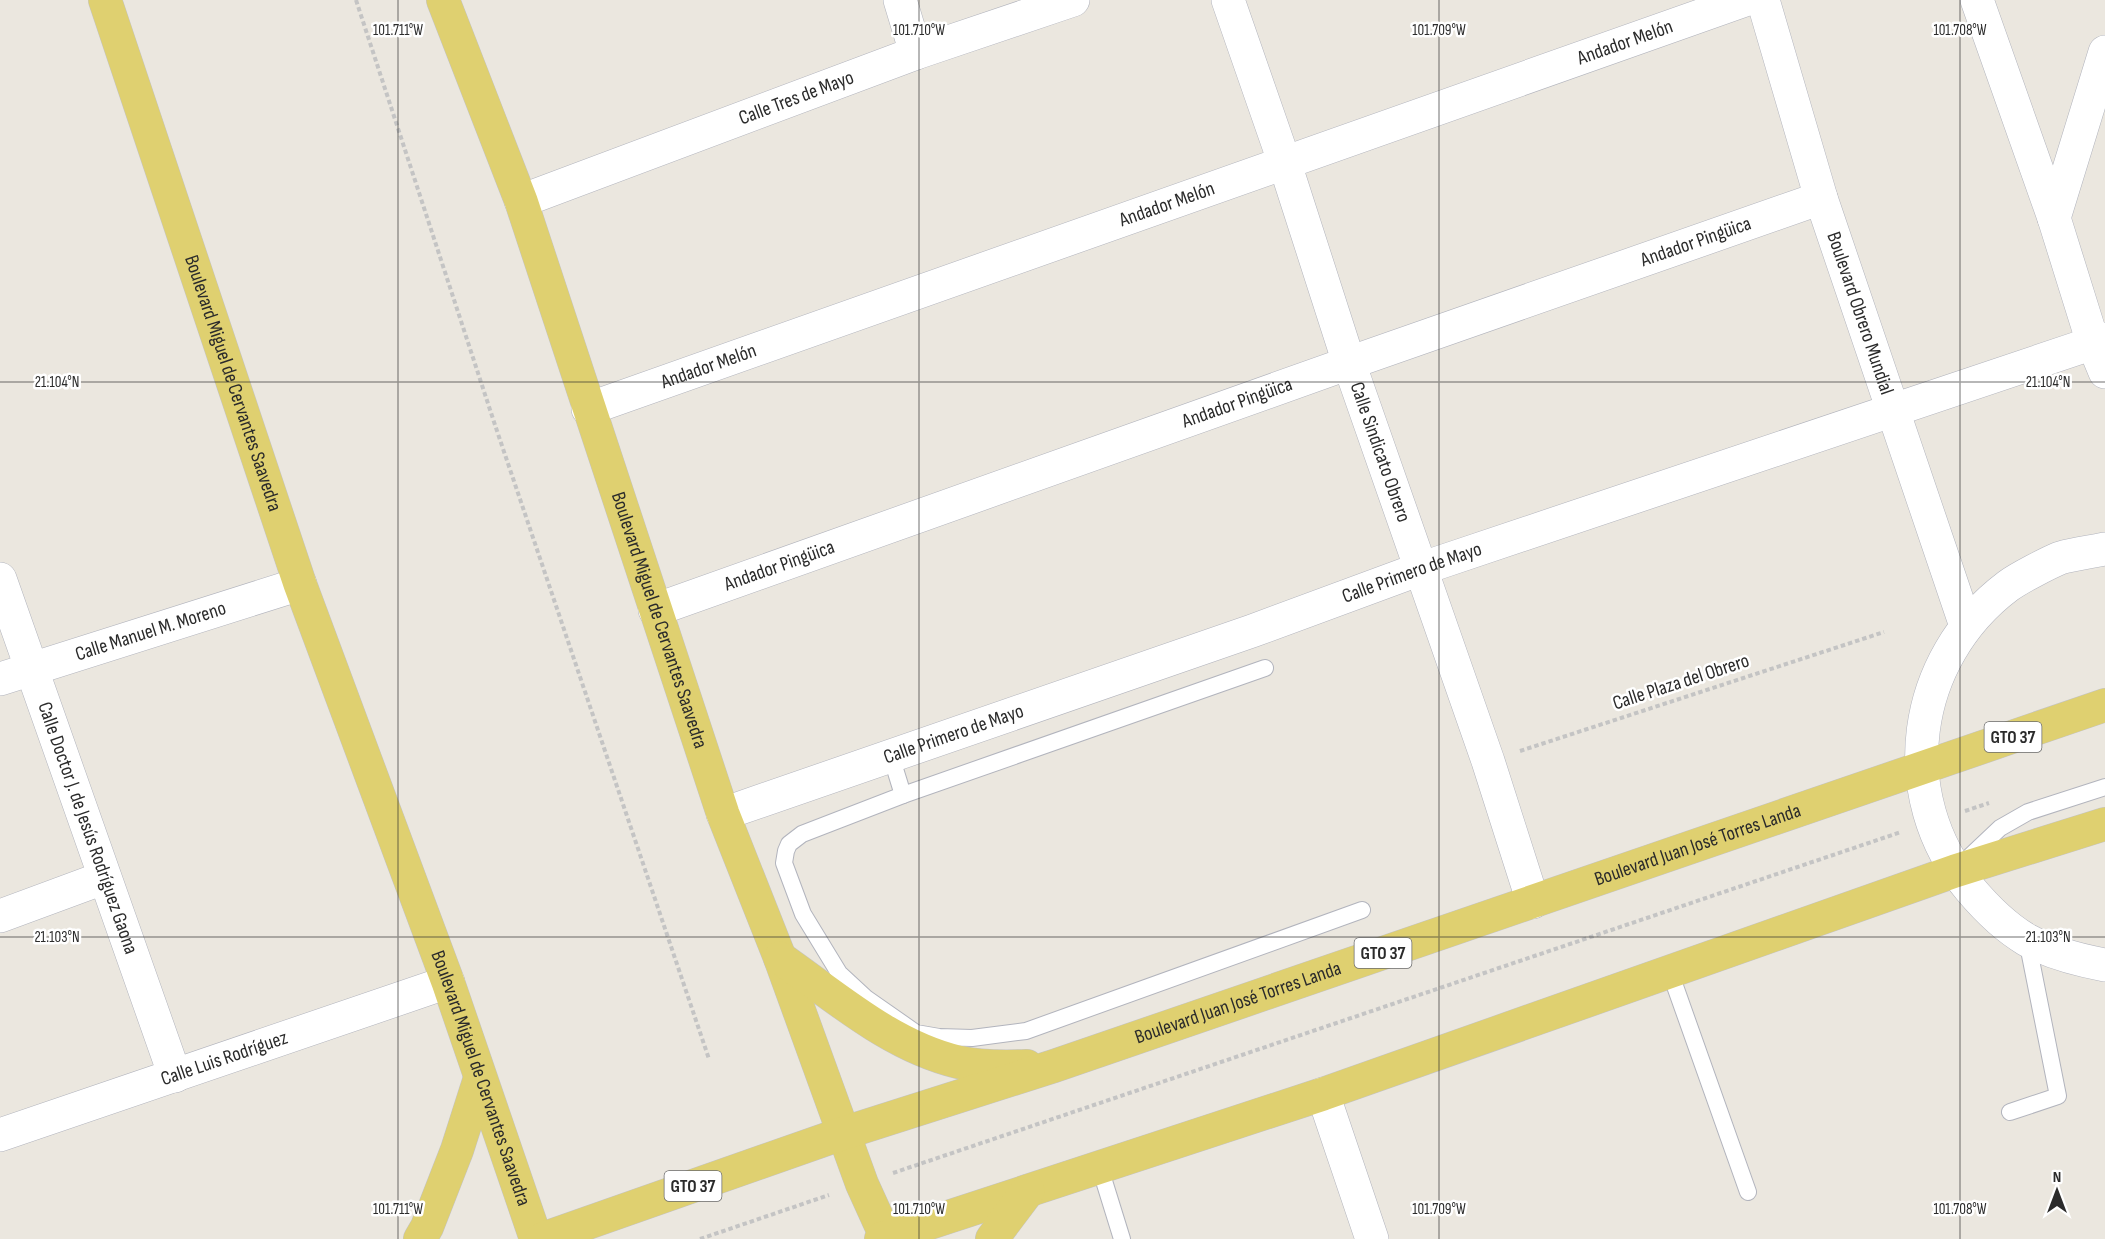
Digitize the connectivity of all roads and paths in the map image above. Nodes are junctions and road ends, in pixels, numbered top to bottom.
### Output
1 (105, 0) edge
2 (356, 0) edge
3 (444, 0) edge
4 (900, 0) edge
5 (1073, 0) edge
6 (1228, 0) edge
7 (1745, 0) edge
8 (1763, 0) edge
9 (1977, 0) edge
10 (2105, 52) edge
11 (916, 53) junction
12 (1285, 164) junction
13 (1821, 198) junction
14 (521, 201) junction
15 (2054, 218) junction
16 (2101, 351) edge
17 (1349, 363) junction
18 (588, 409) junction
19 (1893, 410) junction
20 (2105, 549) edge
21 (1420, 569) junction
22 (0, 579) edge
23 (300, 584) junction
24 (655, 610) junction
25 (1966, 626) junction
26 (1884, 632) dead end
27 (31, 669) junction
28 (1265, 669) dead end
29 (0, 680) edge
30 (2105, 705) edge
31 (891, 756) junction
32 (1488, 761) junction
33 (1921, 768) junction
34 (2105, 787) edge
35 (903, 795) junction
36 (1998, 800) dead end
37 (723, 814) junction
38 (1931, 822) junction
39 (2105, 824) edge
40 (1955, 871) junction
41 (104, 878) junction
42 (1533, 902) junction
43 (1362, 910) dead end
44 (0, 916) edge
45 (2027, 940) junction
46 (780, 958) junction
47 (2105, 965) edge
48 (1670, 972) junction
49 (448, 982) junction
50 (709, 1059) dead end
51 (1054, 1066) junction
52 (175, 1076) junction
53 (480, 1077) junction
54 (1323, 1094) junction
55 (2010, 1112) dead end
56 (844, 1133) junction
57 (0, 1135) edge
58 (1100, 1168) junction
59 (862, 1184) junction
60 (1028, 1191) junction
61 (1748, 1192) dead end
62 (1118, 1237) edge
63 (885, 1238) edge
64 (420, 1239) edge
65 (536, 1239) edge
66 (542, 1239) edge
67 (700, 1239) edge
68 (992, 1239) edge
69 (1372, 1239) edge

1 - 23 main road, Boulevard Miguel de Cervantes Saavedra
2 - 50 path
3 - 14 main road, Boulevard Miguel de Cervantes Saavedra
4 - 11 street
5 - 11 street, Calle Tres de Mayo
6 - 12 street, Calle Sindicato Obrero
7 - 12 street, Andador Melón
8 - 13 street, Boulevard Obrero Mundial
9 - 15 street
10 - 15 street
11 - 14 street, Calle Tres de Mayo
12 - 17 street, Calle Sindicato Obrero
12 - 18 street, Andador Melón
13 - 17 street, Andador Pingüica
13 - 19 street, Boulevard Obrero Mundial
14 - 18 main road, Boulevard Miguel de Cervantes Saavedra
15 - 16 street
16 - 19 street, Calle Primero de Mayo
17 - 21 street, Calle Sindicato Obrero
17 - 24 street, Andador Pingüica
18 - 24 main road, Boulevard Miguel de Cervantes Saavedra
19 - 21 street, Calle Primero de Mayo
19 - 25 street, Boulevard Obrero Mundial
20 - 25 street
21 - 31 street, Calle Primero de Mayo
21 - 32 street, Calle Sindicato Obrero
22 - 27 street, Calle Doctor J. de Jesús Rodríguez Gaona
23 - 27 street, Calle Manuel M. Moreno
23 - 49 main road, Boulevard Miguel de Cervantes Saavedra
24 - 37 main road, Boulevard Miguel de Cervantes Saavedra
25 - 33 street
26 - 32 path, Calle Plaza del Obrero
27 - 29 street, Calle Manuel M. Moreno
27 - 41 street, Calle Doctor J. de Jesús Rodríguez Gaona
28 - 35 lane
30 - 33 main road, Boulevard Juan José Torres Landa / GTO 37
31 - 35 lane
31 - 37 street, Calle Primero de Mayo
32 - 42 street, Calle Sindicato Obrero
33 - 38 street
33 - 42 main road, Boulevard Juan José Torres Landa / GTO 37
34 - 40 lane
35 - 43 lane
36 - 38 path
37 - 46 main road, Boulevard Miguel de Cervantes Saavedra
38 - 40 street
38 - 59 path
39 - 40 main road
40 - 45 street
40 - 48 main road
41 - 44 street
41 - 52 street, Calle Doctor J. de Jesús Rodríguez Gaona
42 - 51 main road, Boulevard Juan José Torres Landa / GTO 37
45 - 47 street
45 - 55 lane
46 - 51 main road
46 - 56 main road, Boulevard Miguel de Cervantes Saavedra
48 - 54 main road
48 - 61 lane
49 - 52 street, Calle Luis Rodríguez
49 - 53 main road, Boulevard Miguel de Cervantes Saavedra
51 - 56 main road, Boulevard Juan José Torres Landa / GTO 37
52 - 57 street, Calle Luis Rodríguez
53 - 64 main road
53 - 65 main road, Boulevard Miguel de Cervantes Saavedra
54 - 58 main road
54 - 69 street
56 - 59 main road, Boulevard Miguel de Cervantes Saavedra
56 - 66 main road, Boulevard Juan José Torres Landa / GTO 37
58 - 60 main road
58 - 62 lane
59 - 63 main road, Boulevard Miguel de Cervantes Saavedra
59 - 67 path
60 - 63 main road
60 - 68 main road

